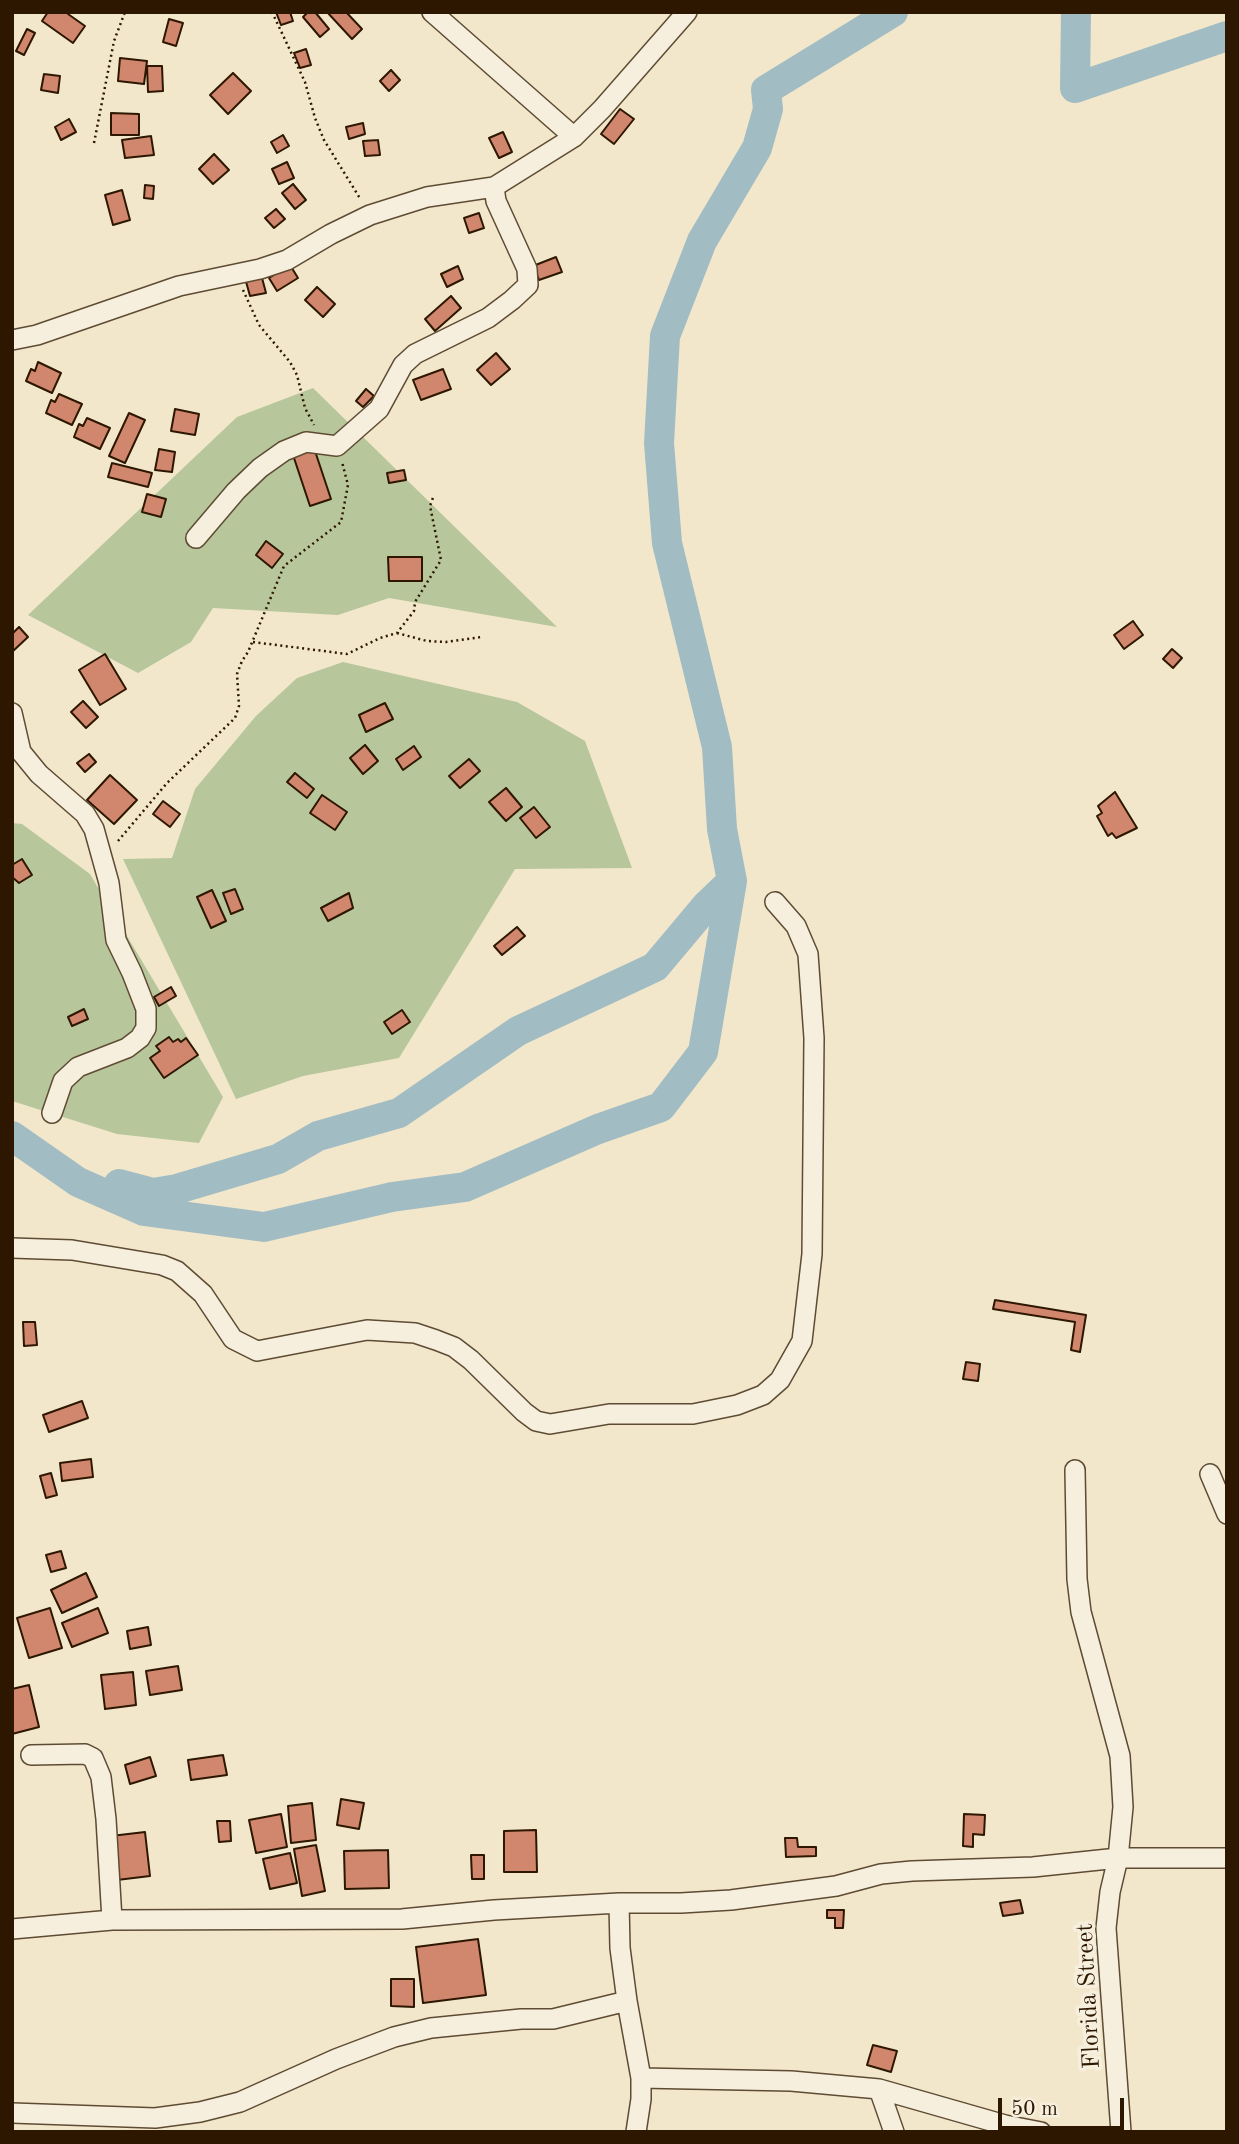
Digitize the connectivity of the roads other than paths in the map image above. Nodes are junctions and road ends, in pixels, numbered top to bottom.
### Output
1 (432, 12) edge
2 (687, 12) edge
3 (574, 137) junction
4 (494, 187) junction
5 (12, 340) edge
6 (196, 538) dead end
7 (12, 713) edge
8 (775, 902) dead end
9 (52, 1114) dead end
10 (12, 1248) edge
11 (1075, 1470) dead end
12 (1210, 1474) dead end
13 (1227, 1514) edge
14 (31, 1755) dead end
15 (1227, 1857) edge
16 (1118, 1858) junction
17 (619, 1903) junction
18 (112, 1920) junction
19 (12, 1929) edge
20 (627, 2001) junction
21 (641, 2078) junction
22 (879, 2089) junction
23 (12, 2113) edge
24 (636, 2132) edge
25 (894, 2132) edge
26 (1041, 2132) edge
27 (1121, 2132) edge

1 - 3 street
2 - 3 street
3 - 4 street
4 - 5 street
4 - 6 street
7 - 9 street
8 - 10 street
11 - 16 street, Florida Street
12 - 13 street
14 - 18 street
15 - 16 street
16 - 17 street
16 - 27 street, Florida Street
17 - 18 street
17 - 20 street
18 - 19 street
20 - 21 street
20 - 23 street
21 - 22 street
21 - 24 street
22 - 25 street
22 - 26 street

